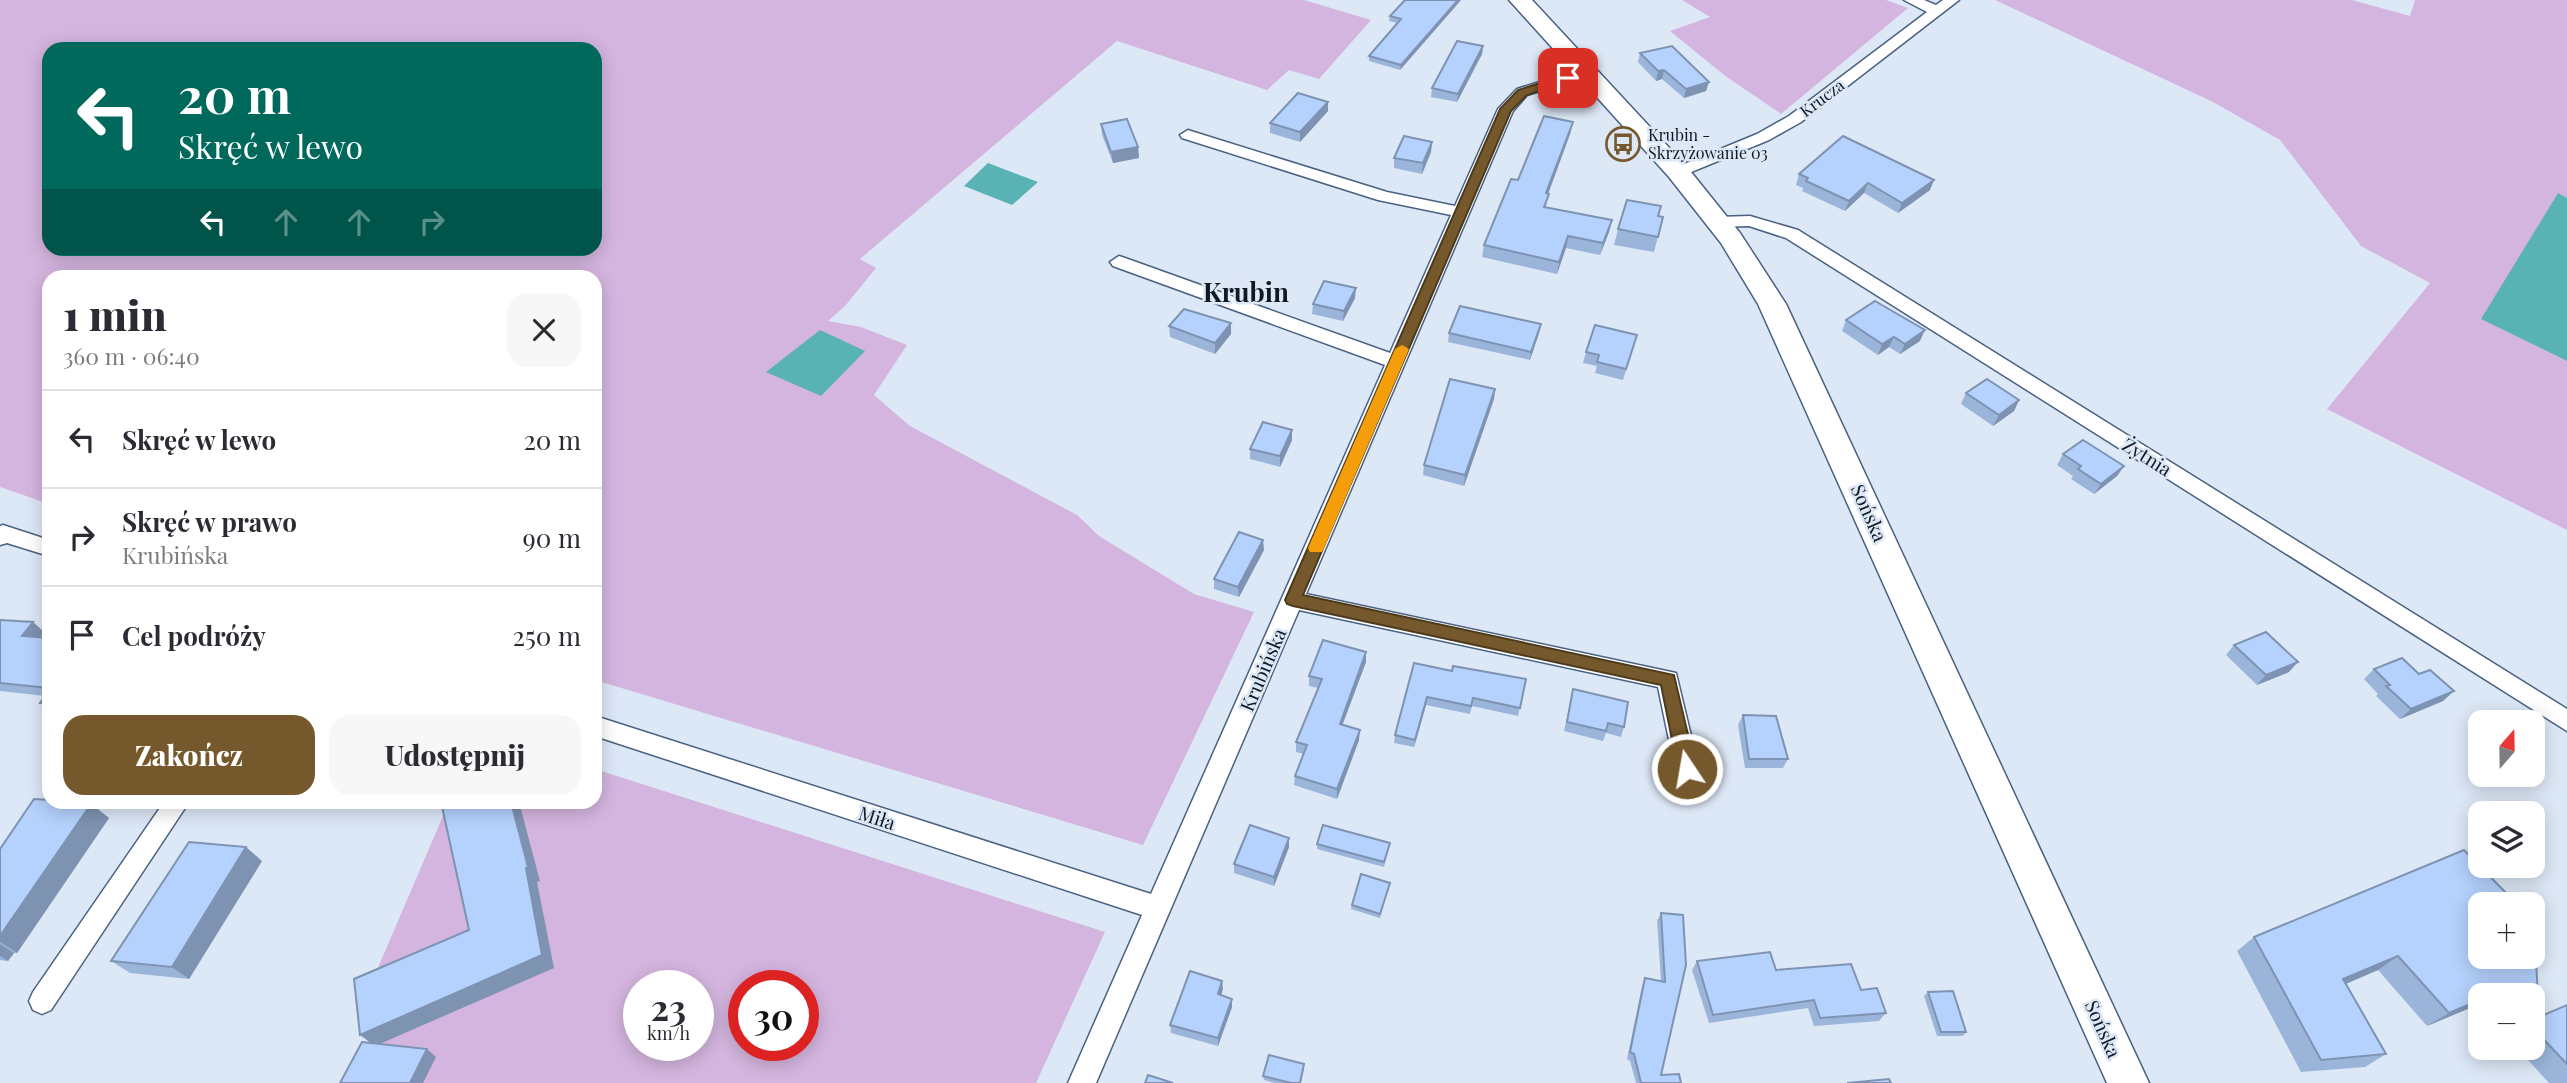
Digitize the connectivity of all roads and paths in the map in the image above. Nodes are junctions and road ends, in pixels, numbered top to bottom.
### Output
1 (1520, 0) edge
2 (1911, 0) edge
3 (1952, 0) edge
4 (1938, 10) junction
5 (1587, 72) junction
6 (1188, 135) dead end
7 (1678, 172) junction
8 (1461, 212) junction
9 (1717, 222) junction
10 (1118, 262) dead end
11 (1397, 362) junction
12 (2, 535) edge
13 (42, 546) edge
14 (1293, 600) junction
15 (2567, 721) edge
16 (602, 728) edge
17 (1687, 769) dead end
18 (172, 809) edge
19 (1160, 909) junction
20 (42, 1001) dead end
21 (1082, 1083) edge
22 (2128, 1083) edge

1 - 5 street, Sońska
2 - 4 street
3 - 4 street, Krucza
4 - 7 street, Krucza
5 - 7 street, Sońska
5 - 8 street, Krubińska
6 - 8 street
7 - 9 street, Sońska
8 - 11 street, Krubińska
9 - 15 street, Żytnia
9 - 22 street, Sońska
10 - 11 street
11 - 14 street, Krubińska
12 - 13 street
14 - 17 street
14 - 19 street, Krubińska
16 - 19 street, Miła
18 - 20 street
19 - 21 street, Krubińska

